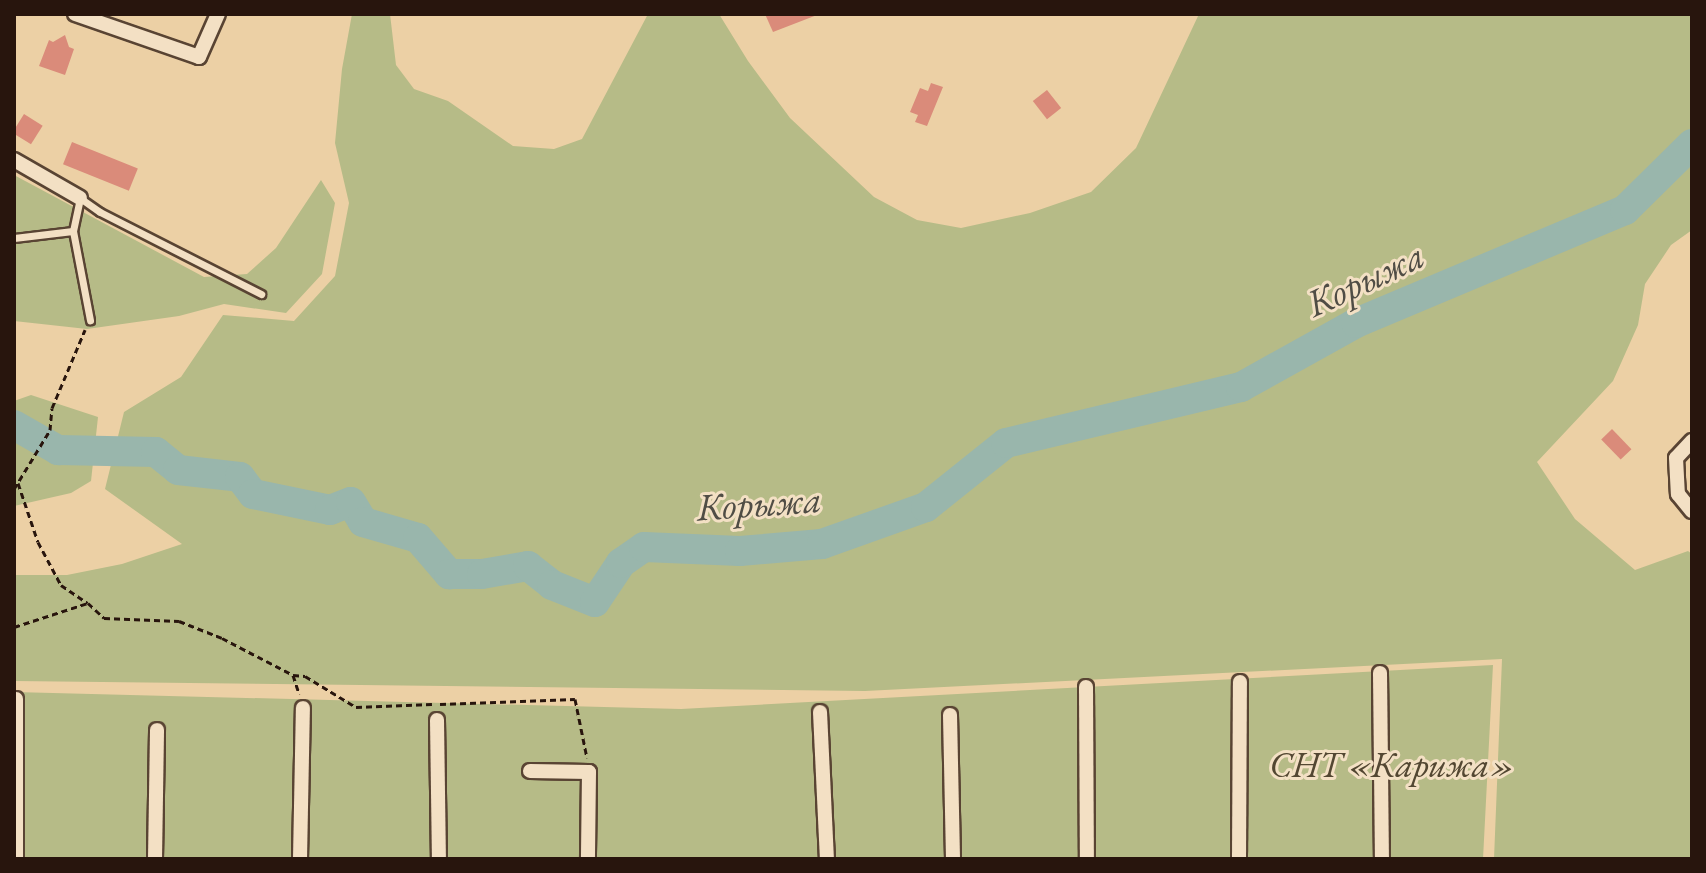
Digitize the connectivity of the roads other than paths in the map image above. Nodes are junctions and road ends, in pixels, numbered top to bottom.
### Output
1 (75, 14) edge
2 (218, 14) edge
3 (14, 160) edge
4 (80, 198) junction
5 (73, 231) junction
6 (14, 238) edge
7 (261, 294) dead end
8 (90, 320) road end
9 (1692, 441) edge
10 (1692, 511) edge
11 (1380, 673) dead end
12 (1240, 682) dead end
13 (1086, 687) dead end
14 (16, 699) dead end
15 (303, 708) road end
16 (820, 712) dead end
17 (950, 715) dead end
18 (437, 720) dead end
19 (157, 730) dead end
20 (530, 771) dead end
21 (16, 859) edge
22 (155, 859) edge
23 (300, 859) edge
24 (439, 859) edge
25 (588, 859) edge
26 (827, 859) edge
27 (953, 859) edge
28 (1087, 859) edge
29 (1239, 859) edge
30 (1382, 859) edge

1 - 2 street
3 - 4 street
4 - 5 lane
4 - 7 lane
5 - 6 lane
5 - 8 lane
9 - 10 street
11 - 30 street
12 - 29 street
13 - 28 street
14 - 21 street
15 - 23 street
16 - 26 street
17 - 27 street
18 - 24 street
19 - 22 street
20 - 25 street

